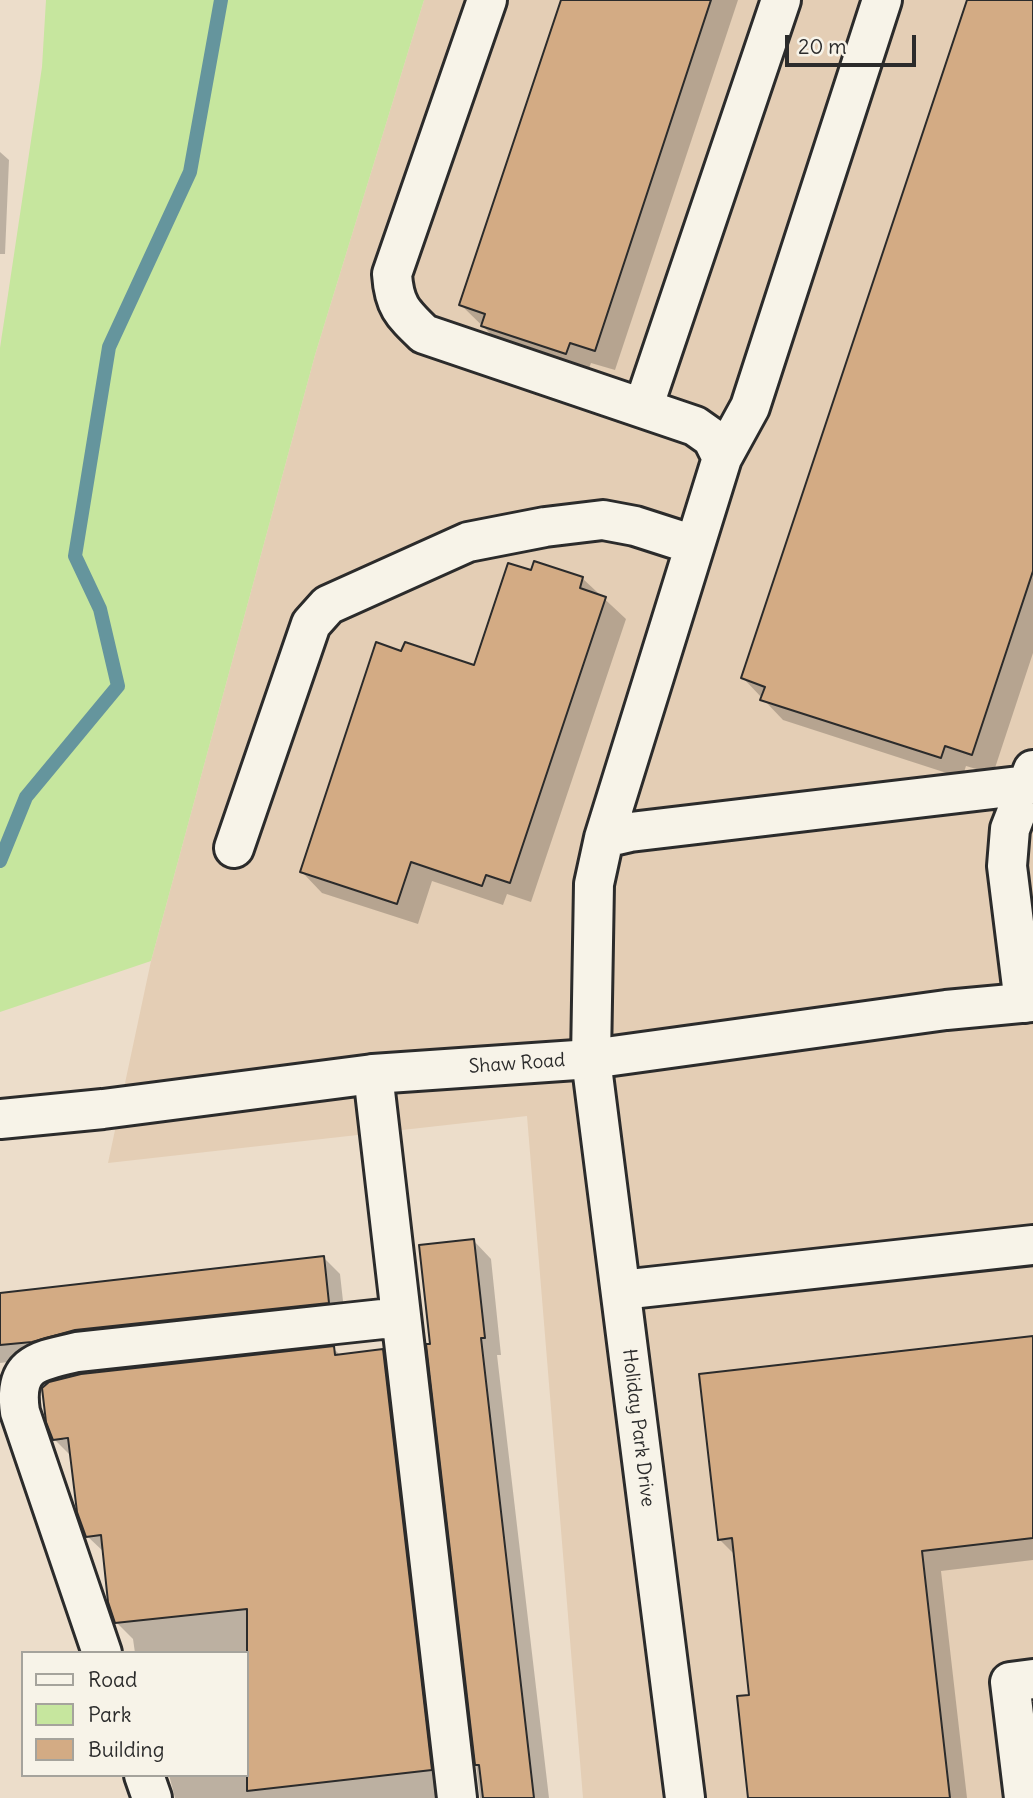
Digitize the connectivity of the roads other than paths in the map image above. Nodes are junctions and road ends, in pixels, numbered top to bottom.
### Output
1 (487, 0) edge
2 (781, 0) edge
3 (882, 0) edge
4 (643, 408) junction
5 (722, 458) junction
6 (694, 545) junction
7 (1030, 778) edge
8 (604, 838) junction
9 (234, 848) dead end
10 (1028, 1003) edge
11 (591, 1059) junction
12 (373, 1074) junction
13 (0, 1119) edge
14 (1033, 1245) edge
15 (621, 1290) junction
16 (401, 1317) junction
17 (101, 1651) edge
18 (1033, 1679) edge
19 (145, 1777) edge
20 (152, 1798) edge
21 (457, 1798) edge
22 (685, 1798) edge
23 (1024, 1798) edge

1 - 4 main road
2 - 4 main road
3 - 5 main road, Holiday Park Drive
4 - 5 main road
5 - 6 main road, Holiday Park Drive
6 - 8 main road, Holiday Park Drive
6 - 9 main road
7 - 8 main road
7 - 10 main road
8 - 11 main road, Holiday Park Drive
10 - 11 main road, Shaw Road
11 - 12 main road, Shaw Road
11 - 15 main road, Holiday Park Drive
12 - 13 main road, Shaw Road
12 - 16 main road
14 - 15 main road
15 - 22 main road, Holiday Park Drive
16 - 17 main road
16 - 21 main road
18 - 23 main road
19 - 20 main road

